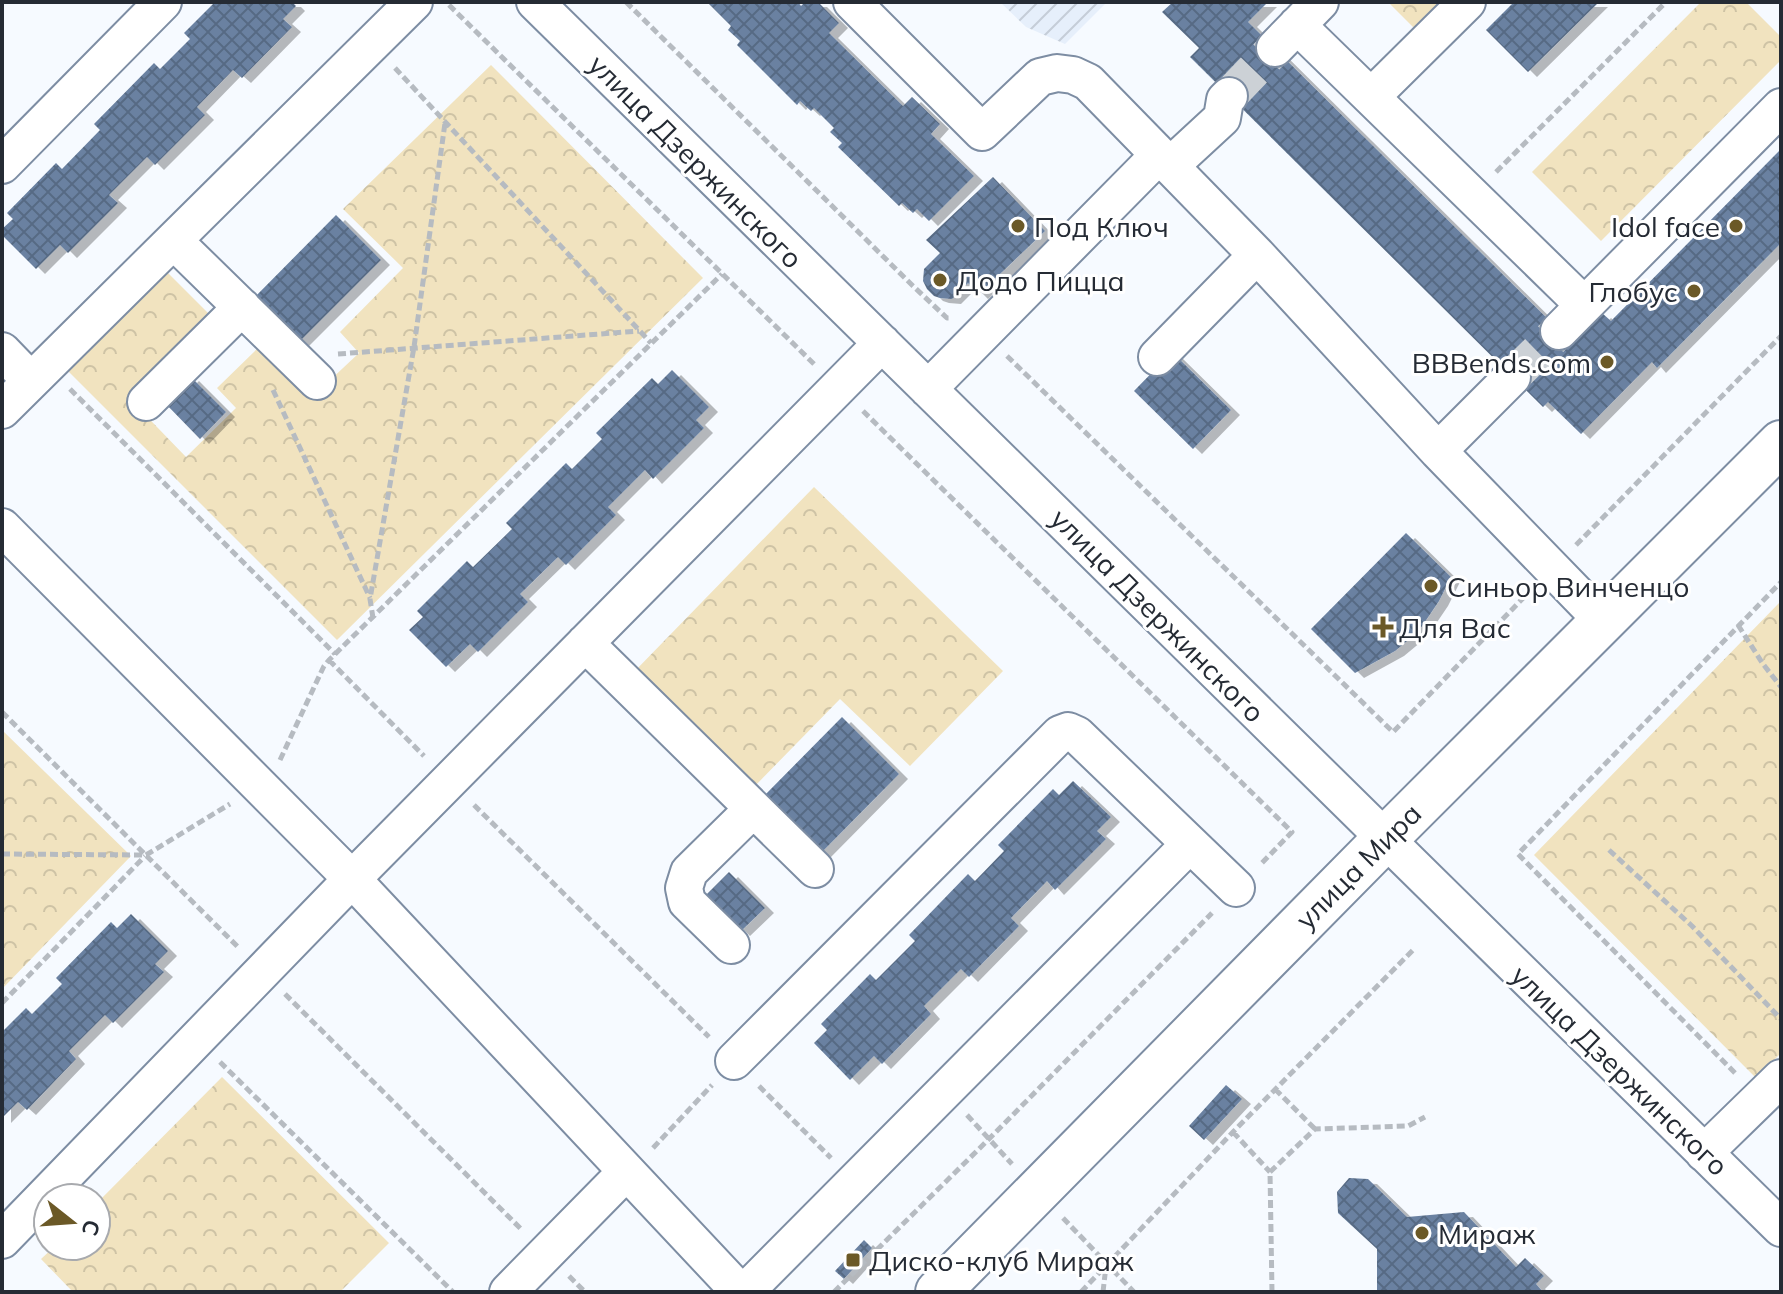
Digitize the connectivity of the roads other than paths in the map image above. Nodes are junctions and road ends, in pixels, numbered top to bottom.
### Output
1 (163, 2) edge
2 (535, 2) edge
3 (852, 2) edge
4 (1467, 2) edge
5 (400, 7) edge
6 (1297, 25) edge
7 (1229, 96) tunnel mouth
8 (1371, 97) junction
9 (1781, 107) edge
10 (9, 144) edge
11 (1164, 160) junction
12 (174, 241) junction
13 (1257, 255) junction
14 (1584, 305) junction
15 (242, 307) junction
16 (1559, 331) tunnel mouth
17 (882, 343) junction
18 (2, 351) edge
19 (1157, 357) dead end
20 (305, 369) road end
21 (39, 373) junction
22 (1512, 377) tunnel mouth
23 (928, 389) junction
24 (146, 402) dead end
25 (2, 410) edge
26 (1781, 443) edge
27 (1438, 451) junction
28 (2, 527) edge
29 (1602, 620) junction
30 (585, 643) junction
31 (753, 809) junction
32 (1385, 839) junction
33 (1190, 844) junction
34 (815, 869) dead end
35 (352, 879) junction
36 (1236, 888) road end
37 (731, 945) dead end
38 (734, 1061) road end
39 (1771, 1088) edge
40 (1704, 1153) junction
41 (627, 1173) junction
42 (1781, 1228) edge
43 (2, 1240) edge
44 (508, 1292) edge
45 (743, 1292) edge
46 (938, 1292) edge

1 - 10 street
2 - 17 street, улица Дзержинского
3 - 11 street
4 - 8 street
5 - 12 street
6 - 8 street
7 - 11 street
8 - 14 street
9 - 14 street
11 - 13 street
11 - 23 street
12 - 15 street
12 - 21 street
13 - 19 street
13 - 27 street
14 - 16 street
15 - 20 street
15 - 24 street
17 - 23 street, улица Дзержинского
17 - 30 street
18 - 21 street
21 - 25 street
22 - 27 street
23 - 32 street, улица Дзержинского
26 - 29 main road, улица Мира
27 - 29 street
28 - 35 street
29 - 32 main road, улица Мира
30 - 31 street
30 - 35 street
31 - 34 street
31 - 37 street
32 - 40 street, улица Дзержинского
32 - 46 main road, улица Мира
33 - 36 street
33 - 38 street
33 - 45 street
35 - 41 street
35 - 43 street
39 - 40 street
40 - 42 street, улица Дзержинского
41 - 44 street
41 - 45 street

